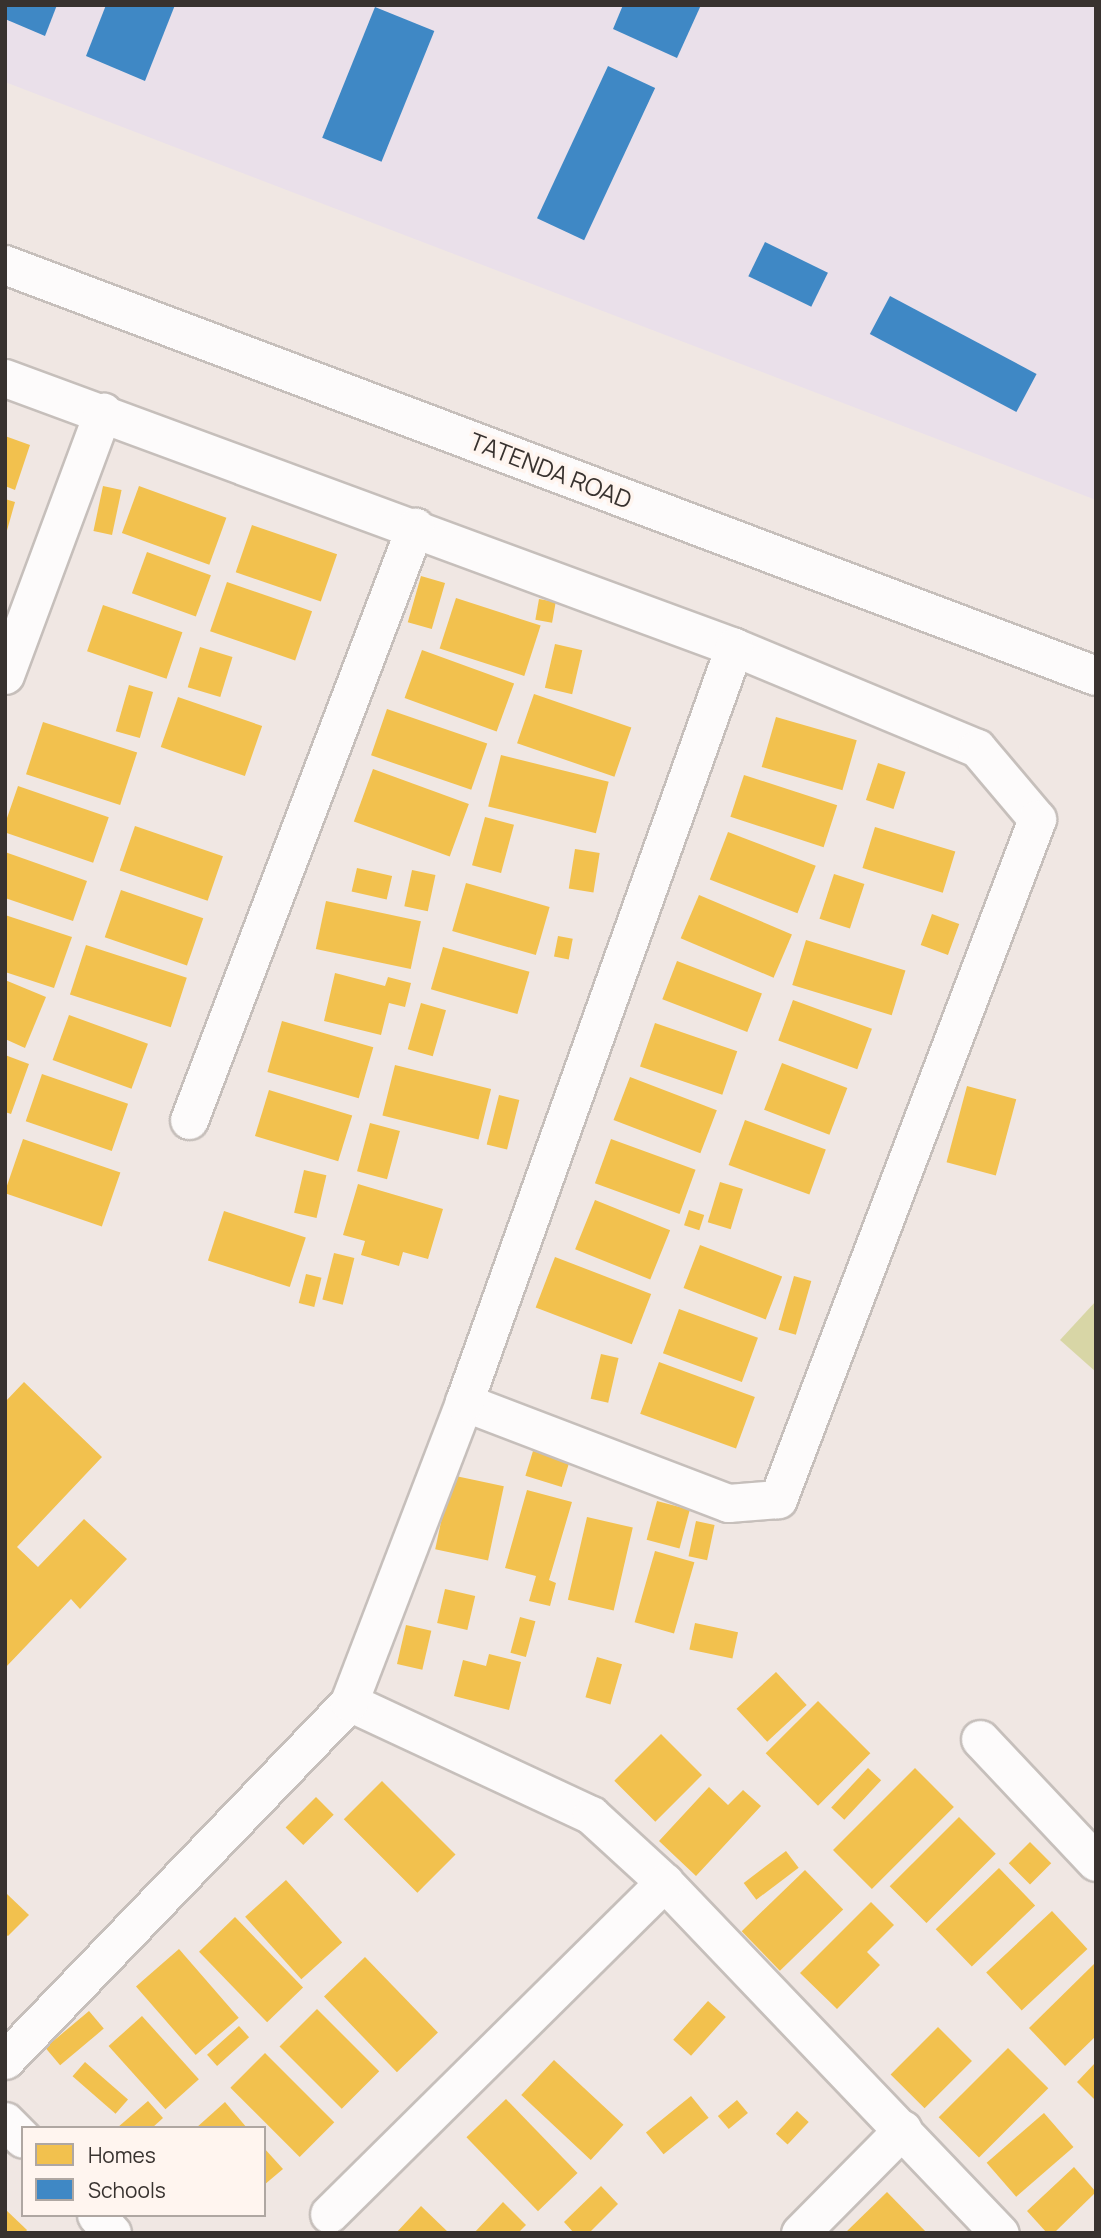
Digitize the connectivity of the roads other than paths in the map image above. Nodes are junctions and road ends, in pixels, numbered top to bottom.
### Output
1 (5, 265) edge
2 (5, 377) edge
3 (103, 412) junction
4 (415, 527) junction
5 (734, 647) junction
6 (5, 676) edge
7 (1096, 676) edge
8 (189, 1120) dead end
9 (464, 1402) junction
10 (349, 1702) junction
11 (980, 1739) dead end
12 (1096, 1862) edge
13 (664, 1882) junction
14 (5, 2060) edge
15 (5, 2121) edge
16 (903, 2129) junction
17 (21, 2137) edge
18 (329, 2214) dead end
19 (98, 2217) edge
20 (112, 2233) edge
21 (800, 2233) edge
22 (1000, 2233) edge

1 - 7 street, TATENDA ROAD
2 - 3 street
3 - 4 street
3 - 6 street
4 - 5 street
4 - 8 street
5 - 9 street
5 - 9 street
9 - 10 street
10 - 13 street
10 - 14 street
11 - 12 street
13 - 16 street
13 - 18 street
15 - 17 street
16 - 21 street
16 - 22 street
19 - 20 street

